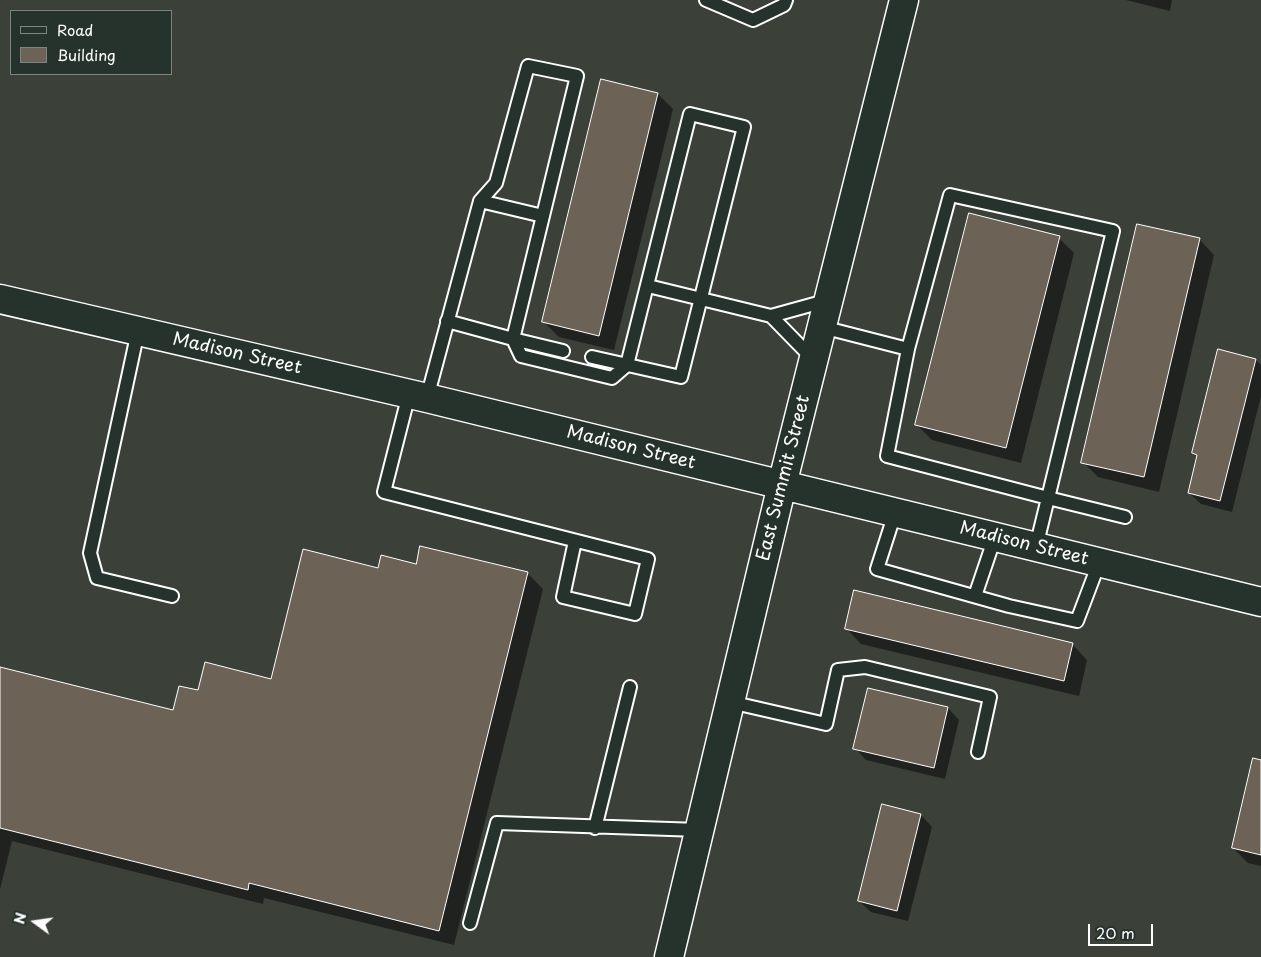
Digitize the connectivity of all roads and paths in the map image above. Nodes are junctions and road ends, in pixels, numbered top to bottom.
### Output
1 (706, 0) edge
2 (786, 0) edge
3 (904, 0) edge
4 (480, 201) junction
5 (543, 216) junction
6 (648, 286) junction
7 (701, 298) junction
8 (0, 299) edge
9 (829, 300) junction
10 (771, 316) junction
11 (447, 321) junction
12 (822, 327) junction
13 (138, 331) junction
14 (513, 339) junction
15 (908, 349) junction
16 (563, 351) dead end
17 (592, 357) dead end
18 (813, 360) junction
19 (627, 364) junction
20 (418, 396) junction
21 (782, 485) junction
22 (1048, 498) junction
23 (895, 513) junction
24 (1125, 516) dead end
25 (995, 537) junction
26 (575, 541) junction
27 (1036, 547) junction
28 (1099, 563) junction
29 (172, 596) dead end
30 (975, 596) junction
31 (1261, 602) edge
32 (630, 687) dead end
33 (730, 702) junction
34 (978, 752) dead end
35 (595, 828) junction
36 (700, 830) junction
37 (470, 923) dead end
38 (672, 956) edge

1 - 2 lane
3 - 9 street, East Summit Street
4 - 5 lane
4 - 5 lane
4 - 11 lane
5 - 14 lane
6 - 7 lane
6 - 7 lane
6 - 19 lane
7 - 10 lane
7 - 19 lane
8 - 13 street, Madison Street
9 - 10 lane
9 - 12 street, East Summit Street
10 - 18 lane
11 - 14 lane
11 - 20 lane
12 - 15 lane
12 - 18 street, East Summit Street
13 - 20 street, Madison Street
13 - 29 lane
14 - 16 lane
14 - 19 lane
15 - 22 lane
15 - 22 lane
17 - 19 lane
18 - 21 street, East Summit Street
20 - 21 street, Madison Street
20 - 26 lane
21 - 23 street, Madison Street
21 - 33 street, East Summit Street
22 - 24 lane
22 - 27 lane
23 - 25 street, Madison Street
23 - 30 lane
25 - 27 street, Madison Street
25 - 30 lane
26 - 26 lane
27 - 28 street, Madison Street
28 - 30 lane
28 - 31 street, Madison Street
32 - 35 lane
33 - 34 lane
33 - 36 street, East Summit Street
35 - 36 lane
35 - 37 lane
36 - 38 street, East Summit Street

